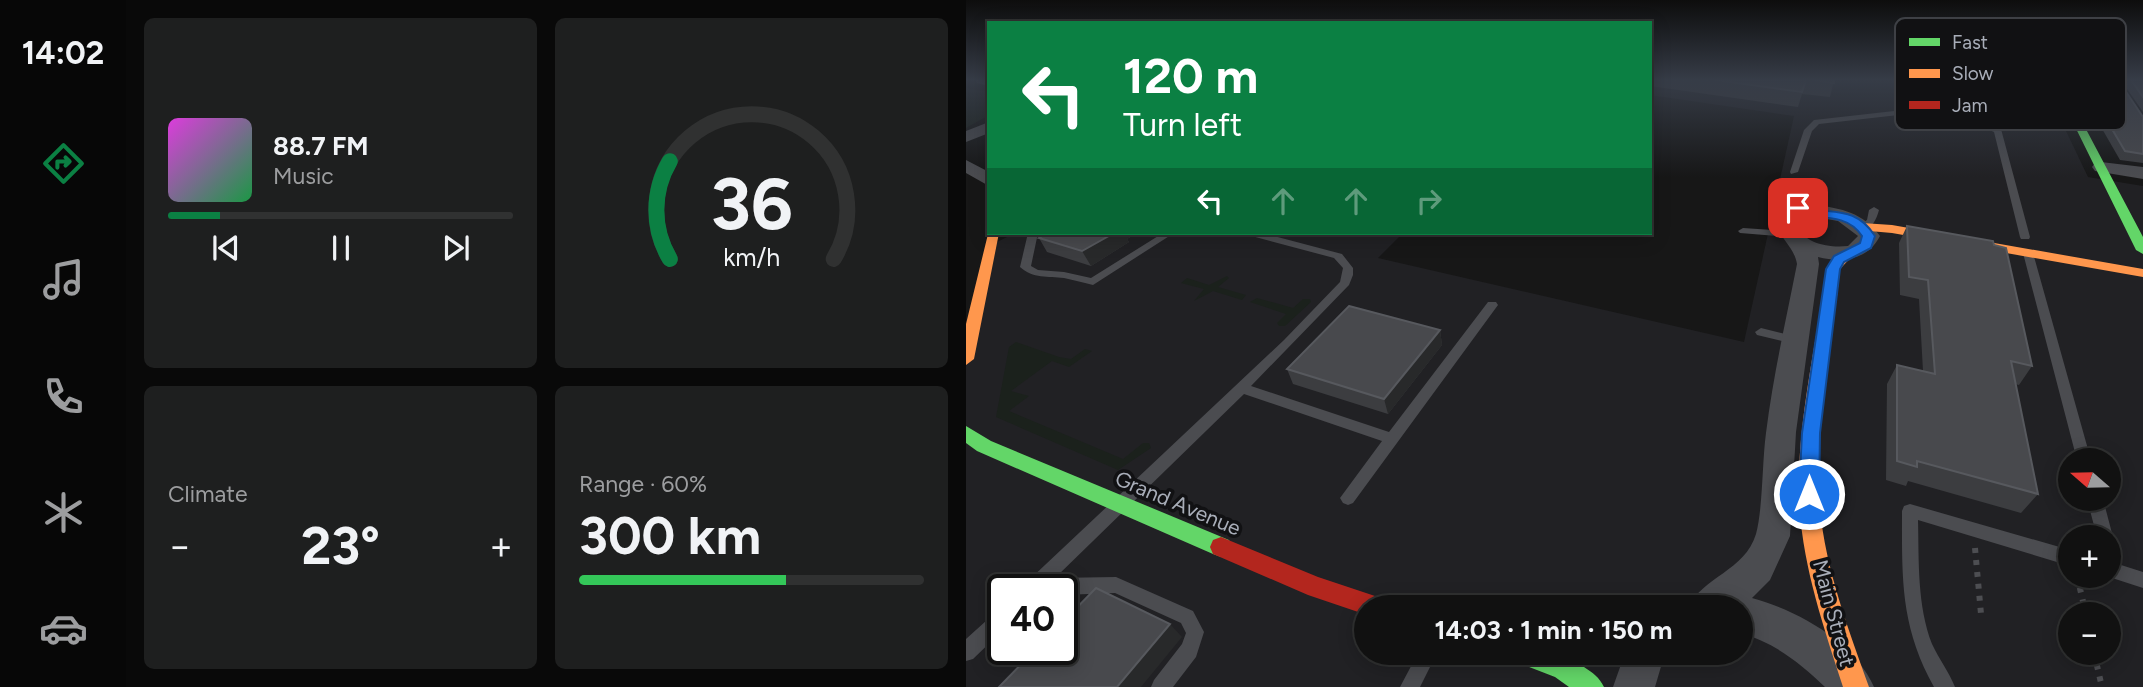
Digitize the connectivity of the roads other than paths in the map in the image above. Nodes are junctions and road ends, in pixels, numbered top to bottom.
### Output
1 (1895, 113) edge
2 (987, 130) edge
3 (1996, 130) edge
4 (2082, 130) edge
5 (967, 137) edge
6 (987, 160) edge
7 (966, 164) edge
8 (2101, 167) junction
9 (1794, 172) dead end
10 (2143, 173) edge
11 (987, 179) edge
12 (1868, 218) junction
13 (1743, 231) dead end
14 (993, 235) edge
15 (1033, 235) edge
16 (1166, 235) edge
17 (1260, 235) edge
18 (1794, 239) junction
19 (2026, 245) junction
20 (2143, 250) edge
21 (1848, 253) junction
22 (2143, 273) edge
23 (1492, 305) dead end
24 (1761, 332) dead end
25 (1795, 340) junction
26 (1822, 346) junction
27 (966, 359) edge
28 (1241, 388) junction
29 (966, 433) edge
30 (1393, 439) junction
31 (2081, 448) edge
32 (1348, 498) dead end
33 (1121, 503) junction
34 (1974, 530) joint
35 (2058, 554) edge
36 (2121, 573) edge
37 (1048, 574) edge
38 (2143, 580) edge
39 (1078, 587) edge
40 (1726, 595) edge
41 (1354, 600) edge
42 (1753, 617) edge
43 (987, 632) edge
44 (966, 652) edge
45 (1421, 665) edge
46 (1558, 665) edge
47 (1641, 665) edge
48 (1160, 687) edge
49 (1410, 687) edge
50 (1591, 687) edge
51 (1634, 687) edge
52 (1854, 687) edge
53 (1945, 687) edge

1 - 9 lane
2 - 5 street
3 - 19 lane
4 - 8 street
6 - 7 street
7 - 11 street
8 - 10 street
8 - 20 street
12 - 18 street
12 - 19 street
12 - 21 street
13 - 18 lane
14 - 27 street
15 - 16 lane
17 - 28 lane
18 - 21 street
18 - 25 street
19 - 22 street
19 - 31 lane
21 - 26 street, Main Street
23 - 30 lane
24 - 25 lane
25 - 26 lane
25 - 40 street
26 - 52 street, Main Street
28 - 30 lane
28 - 33 lane
29 - 33 street, Grand Avenue
30 - 32 lane
33 - 37 lane
33 - 41 street, Grand Avenue
34 - 35 lane
34 - 53 lane
36 - 38 lane
39 - 48 lane
42 - 52 street
43 - 44 lane
45 - 49 lane
46 - 50 street
47 - 51 street

